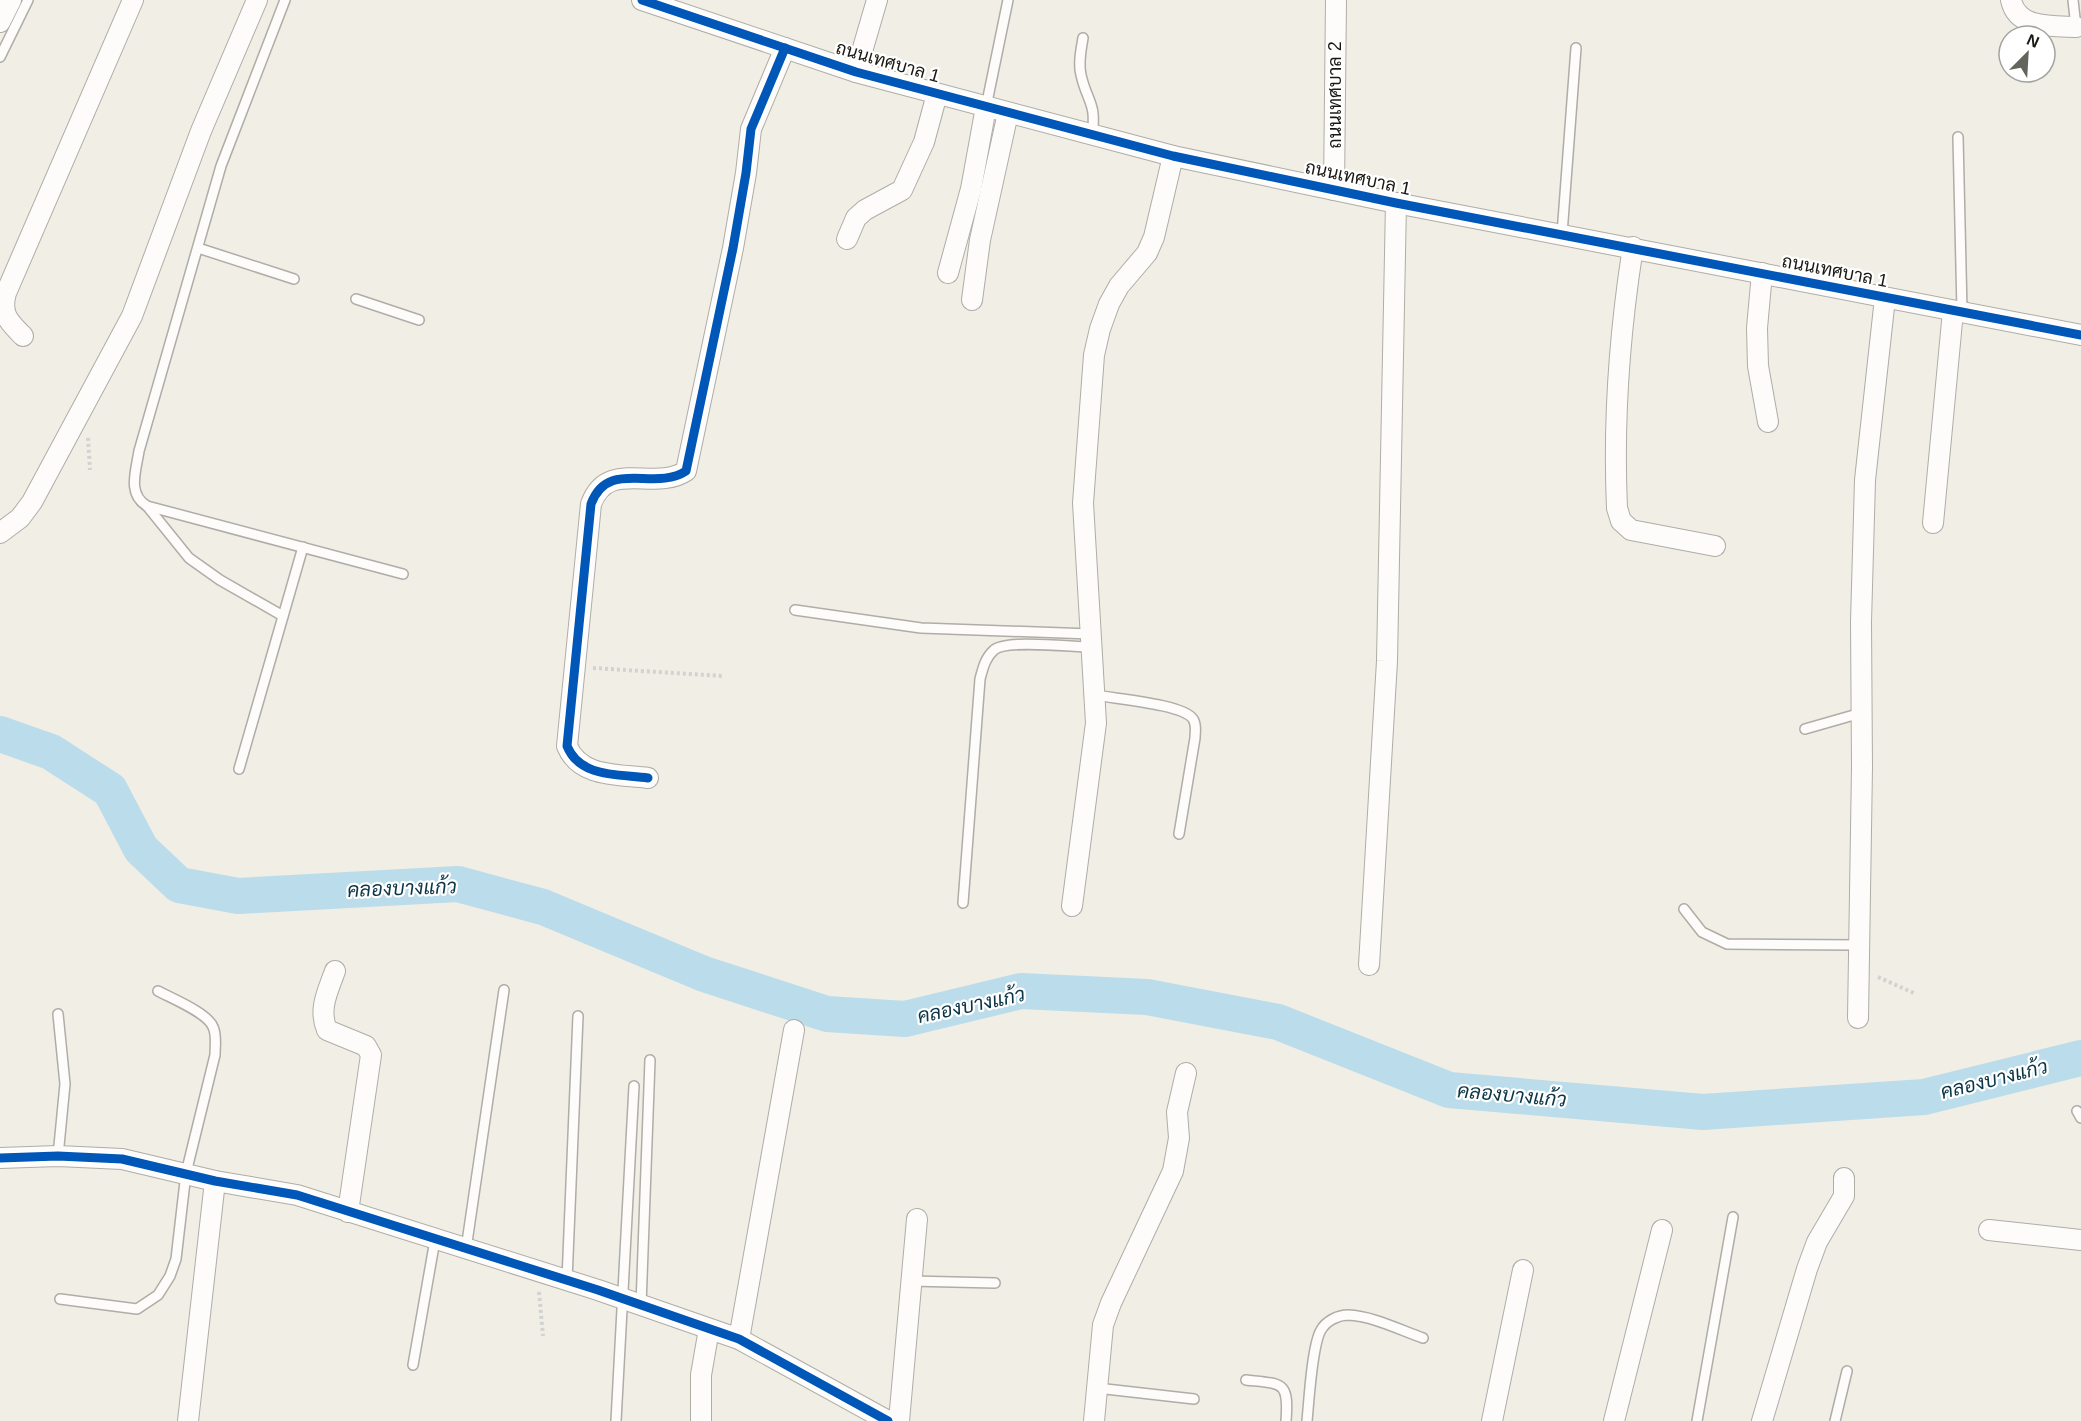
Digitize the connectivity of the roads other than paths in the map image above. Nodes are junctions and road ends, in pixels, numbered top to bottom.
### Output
1 (10, 0) edge
2 (28, 0) edge
3 (133, 0) edge
4 (257, 0) edge
5 (285, 0) edge
6 (642, 0) edge
7 (877, 0) edge
8 (1008, 0) edge
9 (1336, 0) edge
10 (2010, 0) edge
11 (2073, 0) edge
12 (0, 22) edge
13 (2076, 27) joint
14 (1083, 38) dead end
15 (785, 48) junction
16 (1576, 48) dead end
17 (0, 57) edge
18 (856, 72) junction
19 (937, 94) junction
20 (986, 107) junction
21 (1008, 113) junction
22 (1092, 135) junction
23 (1958, 137) dead end
24 (1173, 156) junction
25 (1334, 190) junction
26 (1396, 203) junction
27 (1562, 234) junction
28 (847, 239) dead end
29 (198, 248) junction
30 (1633, 248) junction
31 (948, 273) dead end
32 (1762, 273) junction
33 (294, 279) dead end
34 (1885, 298) junction
35 (356, 299) dead end
36 (972, 300) dead end
37 (1958, 311) junction
38 (419, 320) dead end
39 (2081, 335) edge
40 (23, 336) dead end
41 (1768, 422) dead end
42 (147, 506) junction
43 (1933, 523) dead end
44 (9, 527) edge
45 (1715, 546) dead end
46 (303, 547) junction
47 (403, 574) dead end
48 (795, 610) dead end
49 (283, 616) junction
50 (1091, 641) junction
51 (1096, 695) junction
52 (1861, 713) junction
53 (1804, 729) dead end
54 (239, 769) dead end
55 (648, 778) dead end
56 (1179, 834) dead end
57 (963, 903) dead end
58 (1072, 906) dead end
59 (1684, 909) dead end
60 (1859, 945) junction
61 (1368, 965) dead end
62 (335, 971) dead end
63 (504, 990) dead end
64 (158, 991) dead end
65 (58, 1014) dead end
66 (578, 1016) dead end
67 (1858, 1018) dead end
68 (794, 1029) dead end
69 (650, 1060) dead end
70 (1186, 1073) dead end
71 (634, 1086) dead end
72 (58, 1156) junction
73 (0, 1158) edge
74 (186, 1173) junction
75 (1845, 1178) dead end
76 (215, 1181) junction
77 (348, 1212) junction
78 (1733, 1217) dead end
79 (917, 1219) dead end
80 (1662, 1230) dead end
81 (1989, 1230) dead end
82 (435, 1240) junction
83 (2081, 1240) edge
84 (466, 1249) junction
85 (1522, 1270) dead end
86 (567, 1280) junction
87 (911, 1281) junction
88 (995, 1283) dead end
89 (60, 1299) dead end
90 (632, 1302) junction
91 (709, 1329) junction
92 (1423, 1338) dead end
93 (739, 1339) junction
94 (413, 1365) dead end
95 (1847, 1371) dead end
96 (1246, 1380) dead end
97 (1097, 1388) junction
98 (1194, 1399) dead end
99 (188, 1421) edge
100 (616, 1421) edge
101 (701, 1421) edge
102 (888, 1421) edge
103 (899, 1421) edge
104 (1094, 1421) edge
105 (1286, 1421) edge
106 (1307, 1421) edge
107 (1492, 1421) edge
108 (1614, 1421) edge
109 (1697, 1421) edge
110 (1762, 1421) edge
111 (1835, 1421) edge

1 - 12 street
2 - 17 lane
3 - 40 street
4 - 44 street
5 - 29 lane
6 - 15 street, ถนนเทศบาล 1
7 - 18 street
8 - 20 lane
9 - 25 street, ถนนเทศบาล 2
10 - 13 street
11 - 13 lane
14 - 22 lane
15 - 18 street, ถนนเทศบาล 1
15 - 55 street
16 - 27 lane
18 - 19 street, ถนนเทศบาล 1
19 - 20 street, ถนนเทศบาล 1
19 - 28 street
20 - 21 street, ถนนเทศบาล 1
20 - 31 street
21 - 22 street, ถนนเทศบาล 1
21 - 36 street
22 - 24 street, ถนนเทศบาล 1
23 - 37 lane
24 - 25 street, ถนนเทศบาล 1
24 - 50 street
25 - 26 street, ถนนเทศบาล 1
26 - 27 street, ถนนเทศบาล 1
26 - 61 street
27 - 30 street, ถนนเทศบาล 1
29 - 33 lane
29 - 42 lane
30 - 32 street, ถนนเทศบาล 1
30 - 45 street
32 - 34 street, ถนนเทศบาล 1
32 - 41 street
34 - 37 street, ถนนเทศบาล 1
34 - 52 street
35 - 38 lane
37 - 39 street, ถนนเทศบาล 1
37 - 43 street
42 - 46 lane
42 - 49 lane
46 - 47 lane
46 - 49 lane
48 - 50 lane
49 - 54 lane
50 - 51 street
50 - 57 lane
51 - 56 lane
51 - 58 street
52 - 53 lane
52 - 60 street
59 - 60 lane
60 - 67 street
62 - 77 street
63 - 84 lane
64 - 74 lane
65 - 72 lane
66 - 86 lane
68 - 93 street
69 - 90 lane
70 - 97 street
71 - 90 lane
72 - 73 street
72 - 74 street
74 - 76 street
74 - 89 lane
75 - 110 street
76 - 77 street
76 - 99 street
77 - 82 street
78 - 109 lane
79 - 87 street
80 - 108 street
81 - 83 street
82 - 84 street
82 - 94 lane
84 - 86 street
85 - 107 street
86 - 90 street
87 - 88 lane
87 - 103 street
90 - 91 street
90 - 100 lane
91 - 93 street
91 - 101 street
92 - 106 lane
93 - 102 street
95 - 111 lane
96 - 105 lane
97 - 98 lane
97 - 104 street

